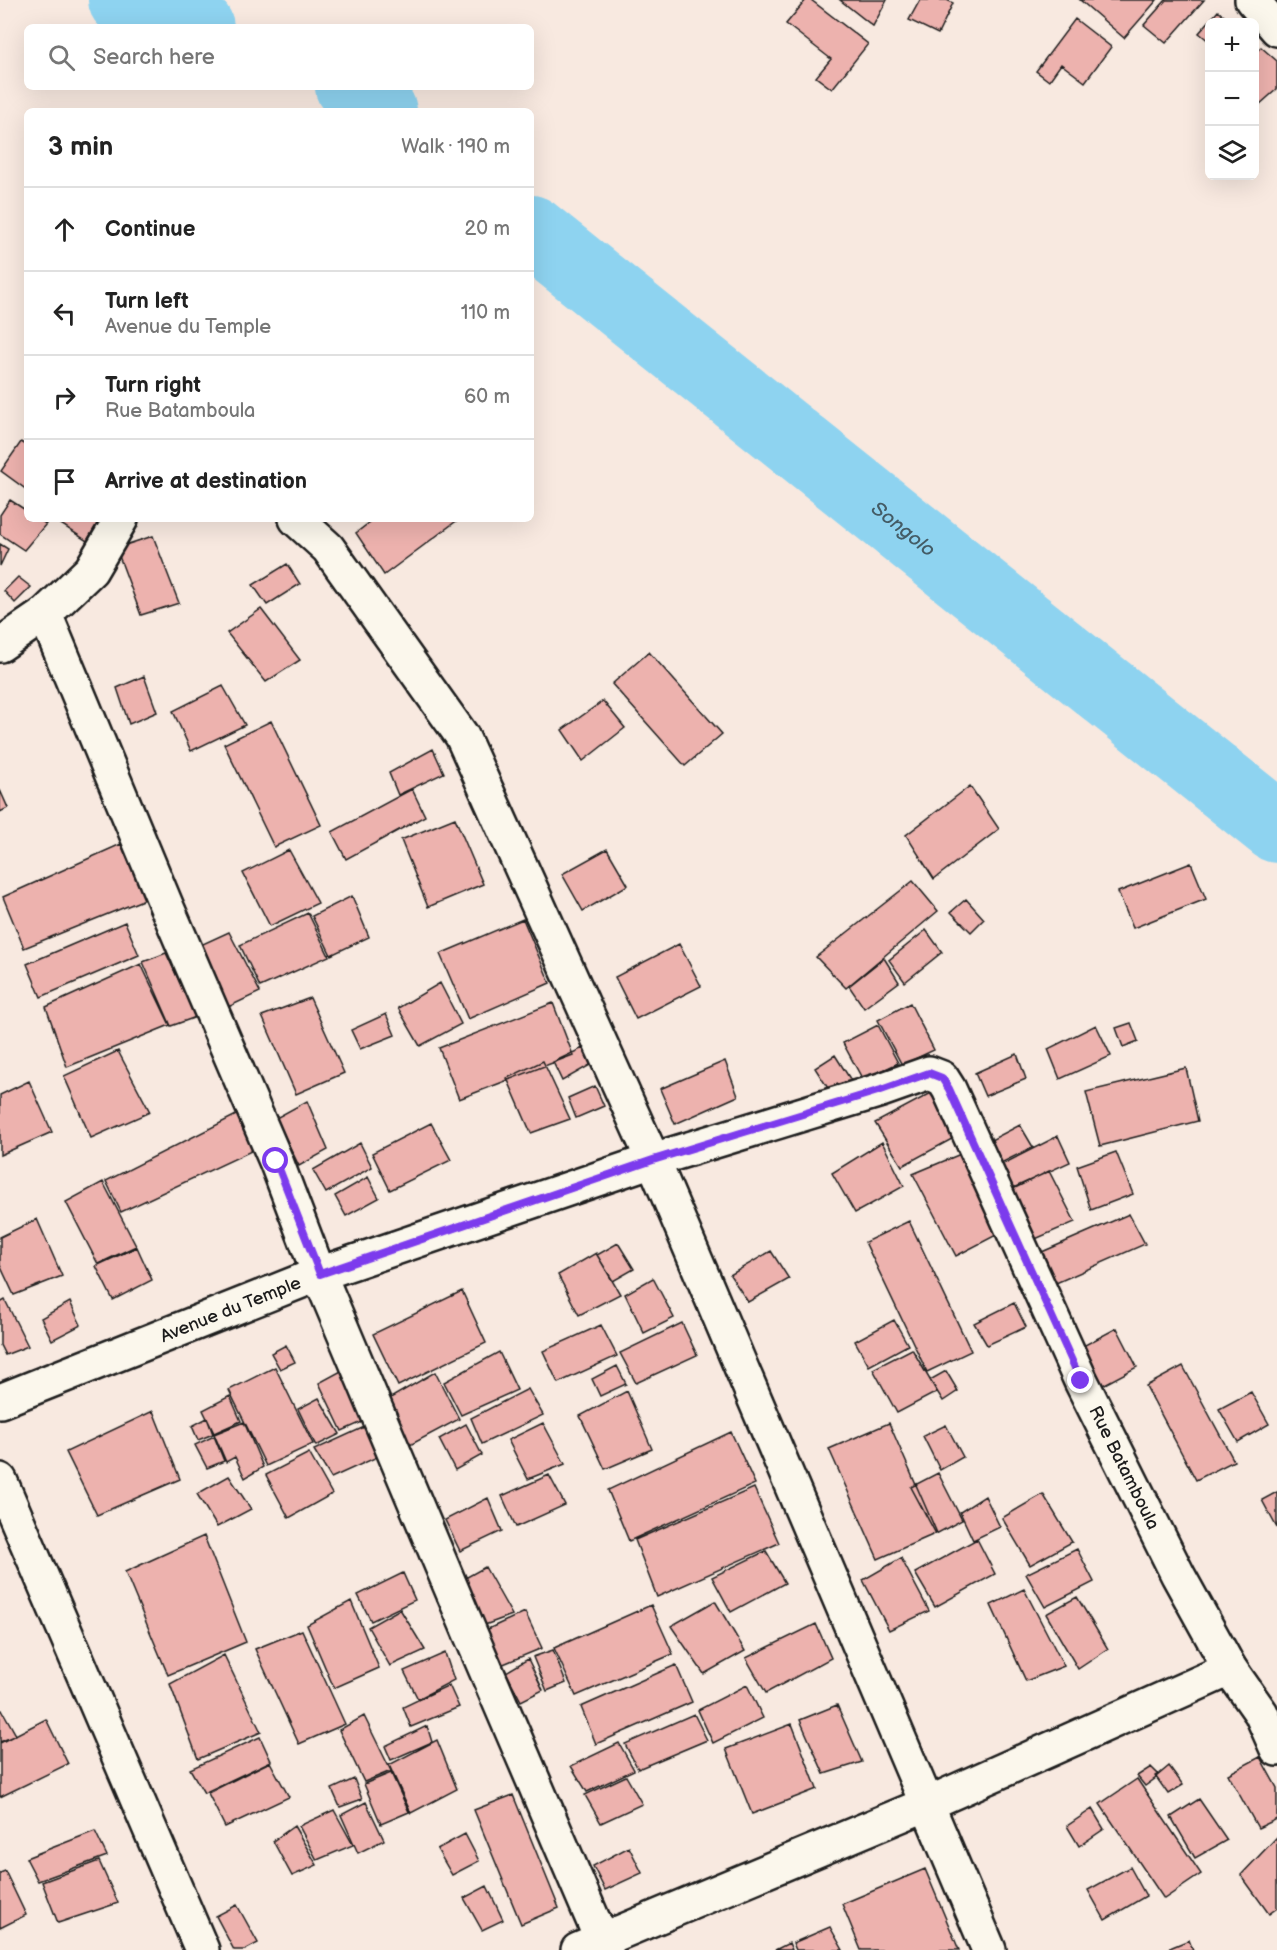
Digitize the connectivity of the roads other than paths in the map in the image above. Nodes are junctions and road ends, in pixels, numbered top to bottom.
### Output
1 (1252, 0) edge
2 (1277, 29) edge
3 (119, 522) edge
4 (299, 522) edge
5 (45, 614) junction
6 (0, 645) edge
7 (942, 1078) joint
8 (653, 1160) junction
9 (320, 1274) junction
10 (0, 1401) edge
11 (0, 1480) edge
12 (1230, 1669) junction
13 (1277, 1749) edge
14 (927, 1804) junction
15 (596, 1947) edge
16 (202, 1950) edge
17 (989, 1950) edge

1 - 2 street
3 - 5 street
4 - 8 street
5 - 6 street
5 - 9 street
7 - 8 street, Avenue du Temple
7 - 12 street, Rue Batamboula
8 - 9 street, Avenue du Temple
8 - 14 street
9 - 10 street, Avenue du Temple
9 - 15 street
11 - 16 street
12 - 13 street, Rue Batamboula
12 - 14 street
14 - 15 street
14 - 17 street

